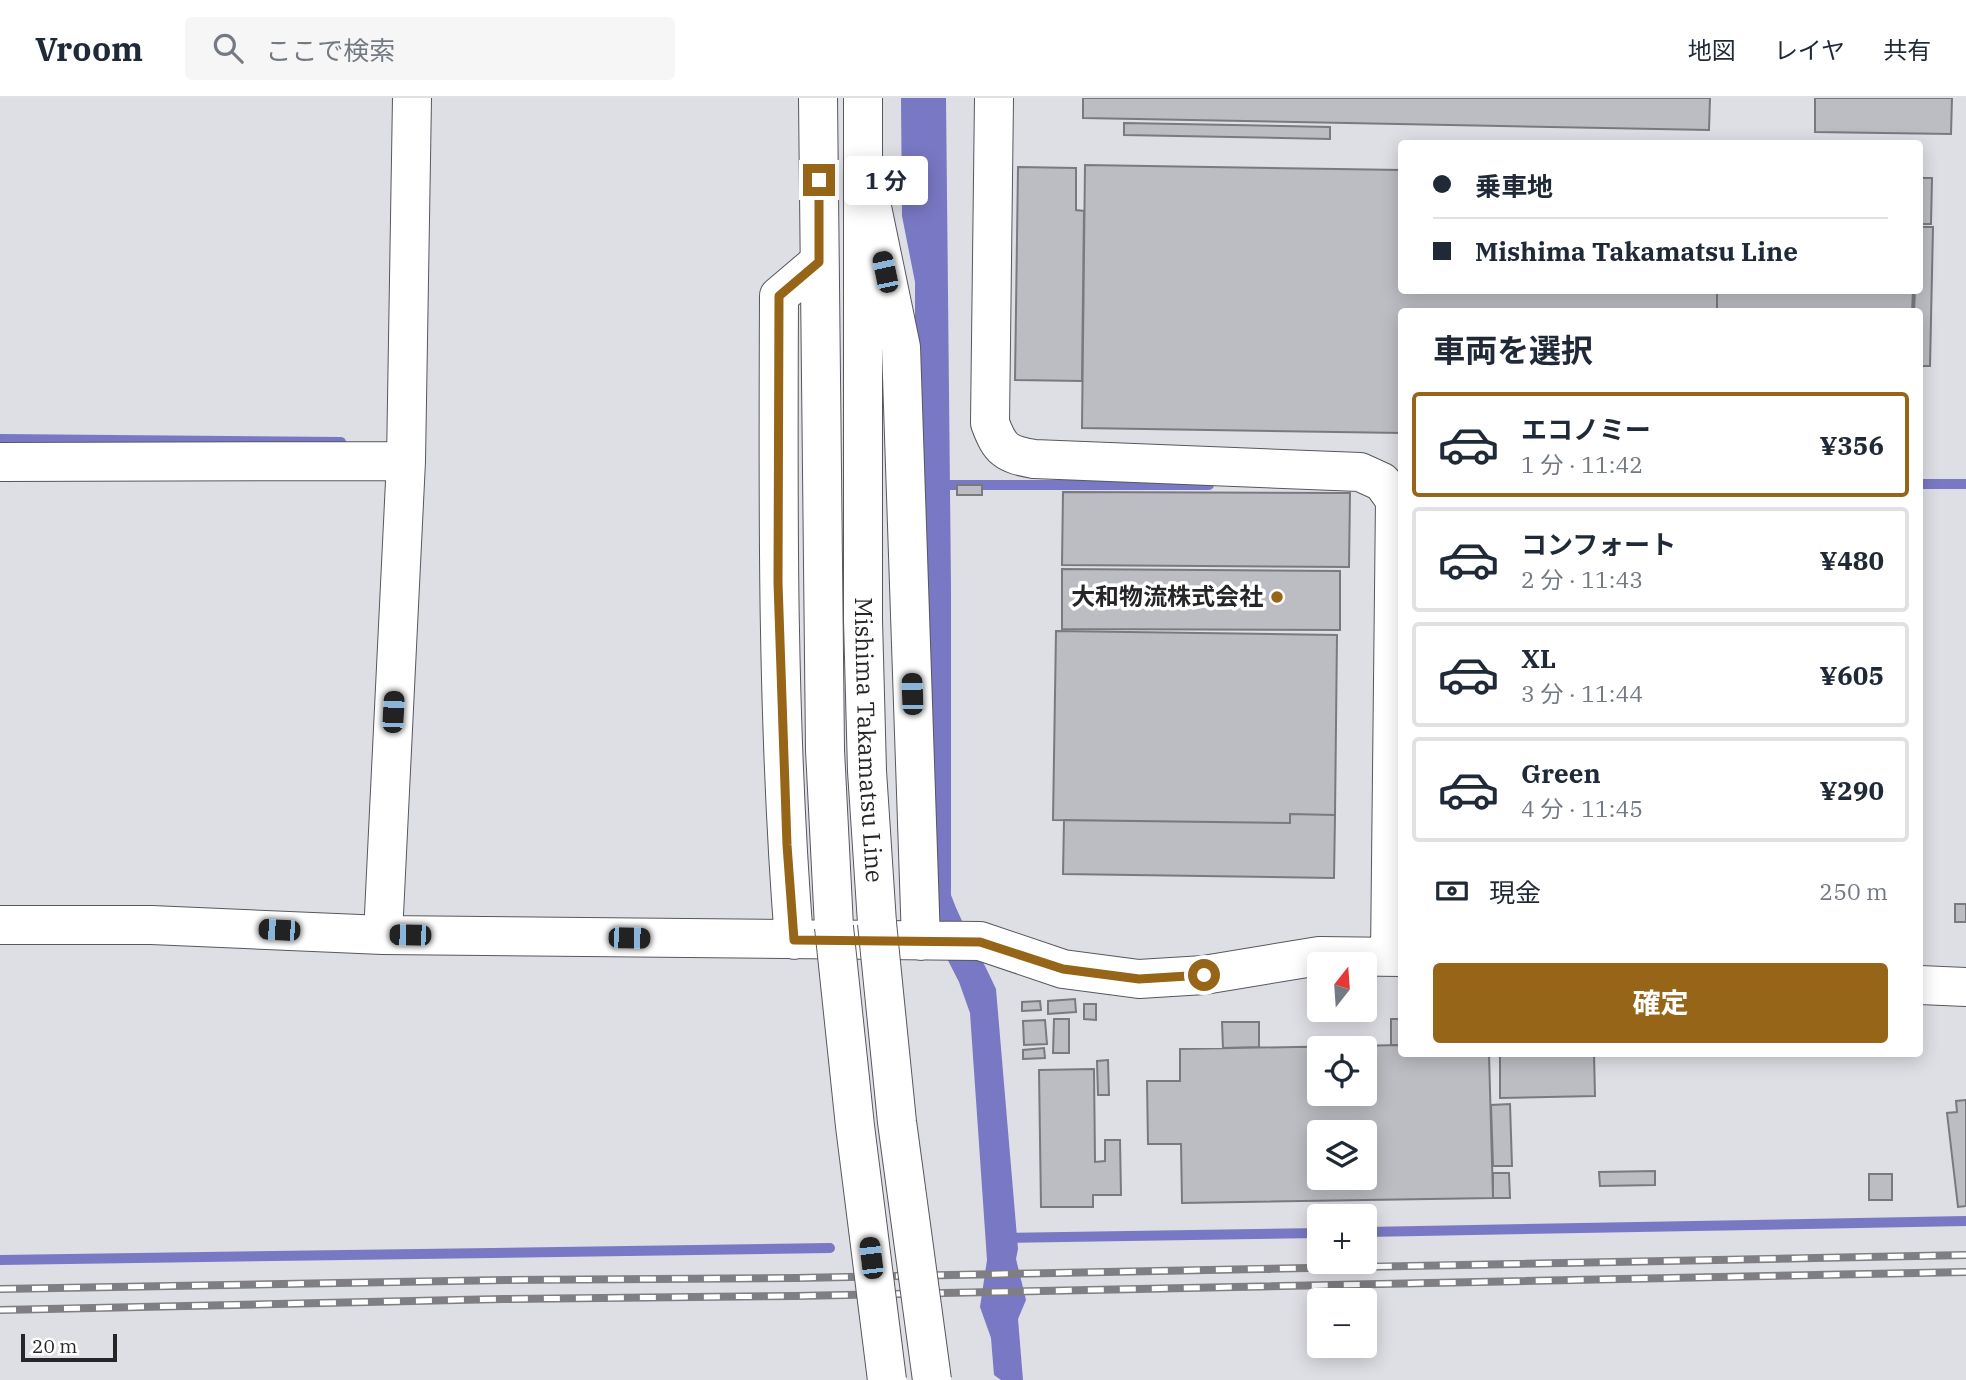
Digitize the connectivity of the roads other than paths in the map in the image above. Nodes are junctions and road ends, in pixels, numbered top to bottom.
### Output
1 (412, 98) edge
2 (818, 98) edge
3 (863, 98) edge
4 (994, 98) edge
5 (864, 167) junction
6 (819, 262) junction
7 (0, 461) edge
8 (406, 461) junction
9 (0, 925) edge
10 (383, 935) junction
11 (794, 940) junction
12 (928, 941) junction
13 (1396, 957) edge
14 (1923, 985) edge
15 (1966, 987) edge
16 (887, 1380) edge
17 (932, 1380) edge

1 - 8 street
2 - 6 street, Mishima Takamatsu Line
3 - 5 street, Mishima Takamatsu Line
4 - 13 street
5 - 12 street
5 - 17 street, Mishima Takamatsu Line, bridge
6 - 11 street
6 - 16 street, Mishima Takamatsu Line, bridge
7 - 8 street
8 - 10 street
9 - 10 street
10 - 11 street
11 - 12 street
12 - 13 street
14 - 15 street

